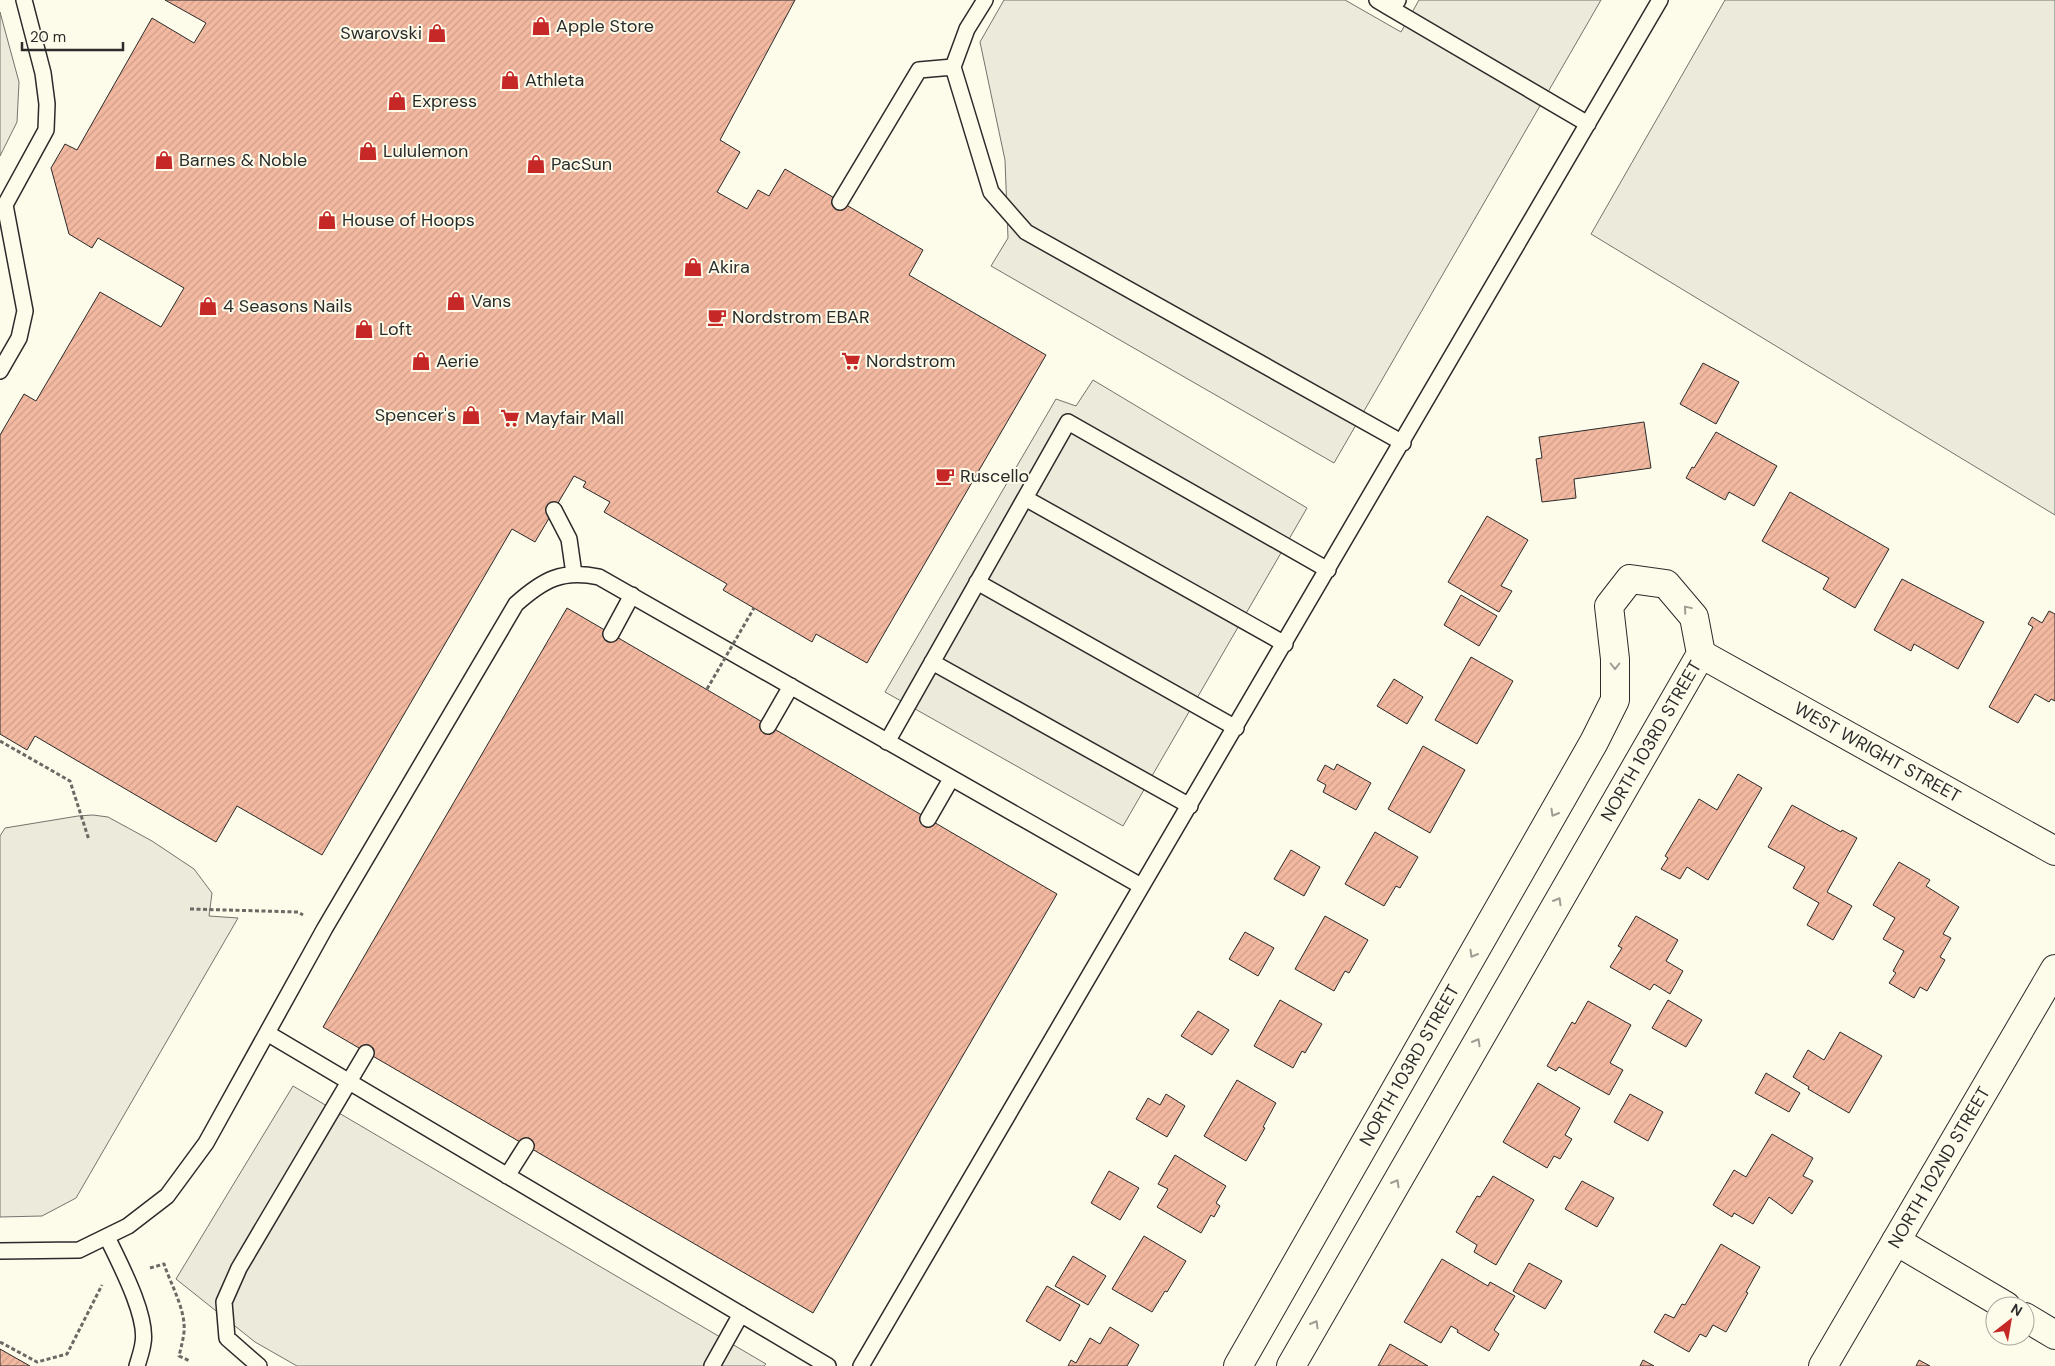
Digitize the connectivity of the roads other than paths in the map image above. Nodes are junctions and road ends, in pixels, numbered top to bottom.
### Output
1 (24, 0) edge
2 (985, 0) edge
3 (1377, 0) edge
4 (1660, 0) edge
5 (1395, 5) edge
6 (953, 67) junction
7 (1588, 124) junction
8 (840, 202) dead end
9 (1, 366) edge
10 (1402, 443) junction
11 (1025, 498) junction
12 (554, 510) dead end
13 (1328, 570) junction
14 (574, 574) junction
15 (978, 582) junction
16 (632, 595) junction
17 (611, 634) dead end
18 (1285, 644) junction
19 (1701, 654) junction
20 (932, 662) junction
21 (791, 686) junction
22 (768, 726) dead end
23 (1236, 728) junction
24 (887, 742) junction
25 (951, 779) junction
26 (1190, 806) junction
27 (928, 819) dead end
28 (2055, 851) edge
29 (1141, 886) junction
30 (2055, 969) edge
31 (267, 1033) junction
32 (366, 1053) dead end
33 (349, 1083) junction
34 (526, 1146) dead end
35 (507, 1176) junction
36 (107, 1237) junction
37 (1896, 1241) junction
38 (0, 1250) edge
39 (1989, 1296) edge
40 (741, 1314) junction
41 (2035, 1323) edge
42 (2055, 1335) edge
43 (137, 1366) edge
44 (259, 1366) edge
45 (712, 1366) edge
46 (828, 1366) edge
47 (861, 1366) edge
48 (1238, 1366) edge
49 (1291, 1366) edge
50 (1823, 1366) edge

1 - 9 lane
2 - 6 lane
3 - 5 lane
4 - 7 lane
5 - 7 lane
6 - 8 lane
6 - 10 lane
7 - 10 lane
10 - 13 lane
11 - 13 lane
11 - 15 lane
11 - 18 lane
12 - 14 lane
13 - 18 lane
14 - 16 lane
14 - 31 lane
15 - 20 lane
15 - 23 lane
16 - 17 lane
16 - 21 lane
18 - 23 lane
19 - 28 street, WEST WRIGHT STREET
19 -> 48 street, NORTH 103RD STREET
49 -> 19 street, NORTH 103RD STREET
20 - 24 lane
20 - 26 lane
21 - 22 lane
21 - 24 lane
23 - 26 lane
24 - 25 lane
25 - 27 lane
25 - 29 lane
26 - 29 lane
29 - 47 lane
30 - 37 street, NORTH 102ND STREET
31 - 33 lane
31 - 36 lane
32 - 33 lane
33 - 35 lane
33 - 44 lane
34 - 35 lane
35 - 40 lane
36 - 38 lane
36 - 43 lane
37 - 39 street
37 - 50 street, NORTH 102ND STREET
40 - 45 lane
40 - 46 lane
41 - 42 street

